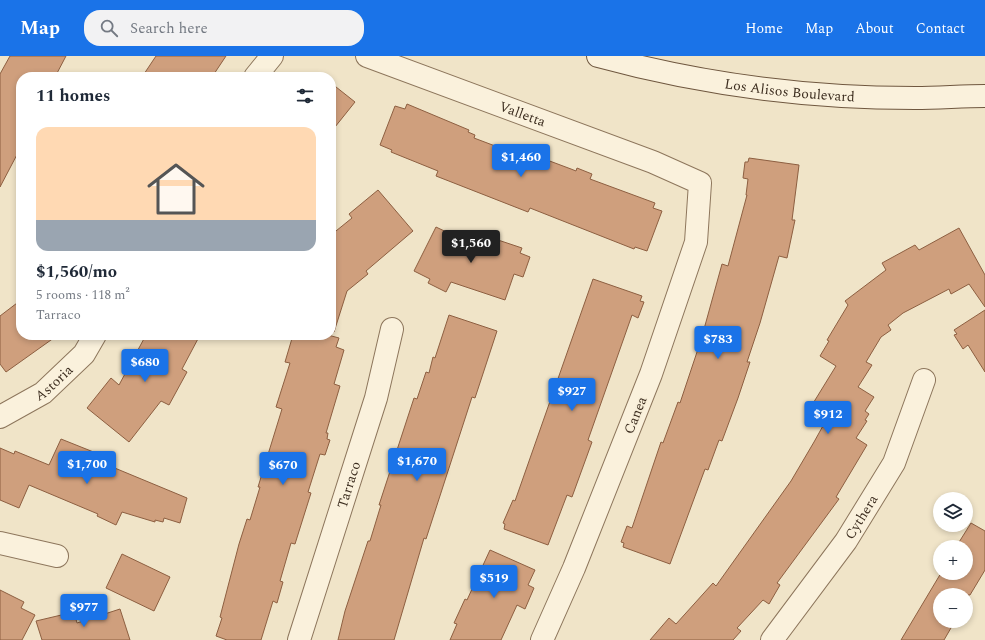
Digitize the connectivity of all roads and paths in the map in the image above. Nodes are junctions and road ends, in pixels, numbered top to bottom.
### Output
1 (272, 56) edge
2 (367, 56) edge
3 (598, 56) edge
4 (259, 72) edge
5 (985, 96) edge
6 (700, 183) joint
7 (392, 328) dead end
8 (92, 340) edge
9 (924, 380) dead end
10 (0, 417) edge
11 (0, 543) edge
12 (57, 556) dead end
13 (299, 640) edge
14 (542, 640) edge
15 (772, 640) edge

1 - 4 street
2 - 6 street, Valletta
3 - 5 street, Los Alisos Boulevard
6 - 14 street, Canea
7 - 13 street, Tarraco
8 - 10 street, Astoria
9 - 15 street, Cythera
11 - 12 street

